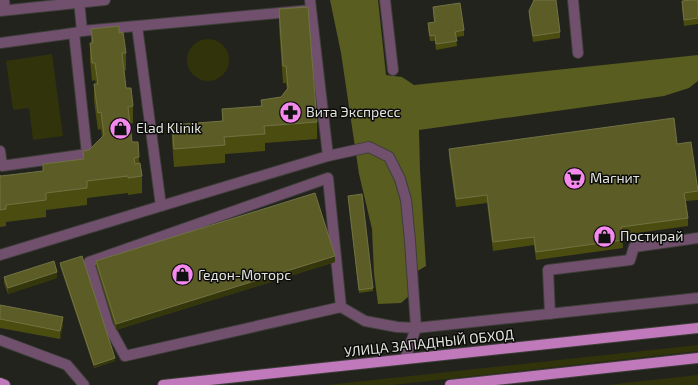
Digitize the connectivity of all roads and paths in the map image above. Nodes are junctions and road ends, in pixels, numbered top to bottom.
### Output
1 (105, 0) edge
2 (385, 0) edge
3 (573, 0) edge
4 (79, 2) edge
5 (311, 5) edge
6 (3, 7) edge
7 (137, 26) junction
8 (78, 32) junction
9 (0, 43) edge
10 (578, 53) dead end
11 (393, 70) dead end
12 (0, 151) edge
13 (328, 156) junction
14 (161, 206) junction
15 (698, 238) edge
16 (0, 255) edge
17 (698, 298) edge
18 (341, 307) junction
19 (550, 314) junction
20 (416, 328) junction
21 (698, 328) edge
22 (0, 340) edge
23 (698, 358) edge
24 (405, 359) junction
25 (0, 383) edge
26 (5, 385) edge
27 (84, 385) edge
28 (162, 385) edge
29 (454, 385) edge

1 - 4 street
2 - 11 street
3 - 10 street
4 - 6 street
4 - 8 street
5 - 7 street
5 - 13 street
7 - 8 street
7 - 14 street
8 - 9 street
8 - 12 street
13 - 14 street
13 - 20 street
14 - 16 street
15 - 19 street
17 - 19 street
18 - 18 street
18 - 20 street
19 - 20 street
20 - 24 street
21 - 24 main road, УЛИЦА ЗАПАДНЫЙ ОБХОД
22 - 27 street
23 - 29 main road
24 - 28 main road, УЛИЦА ЗАПАДНЫЙ ОБХОД
25 - 26 main road

